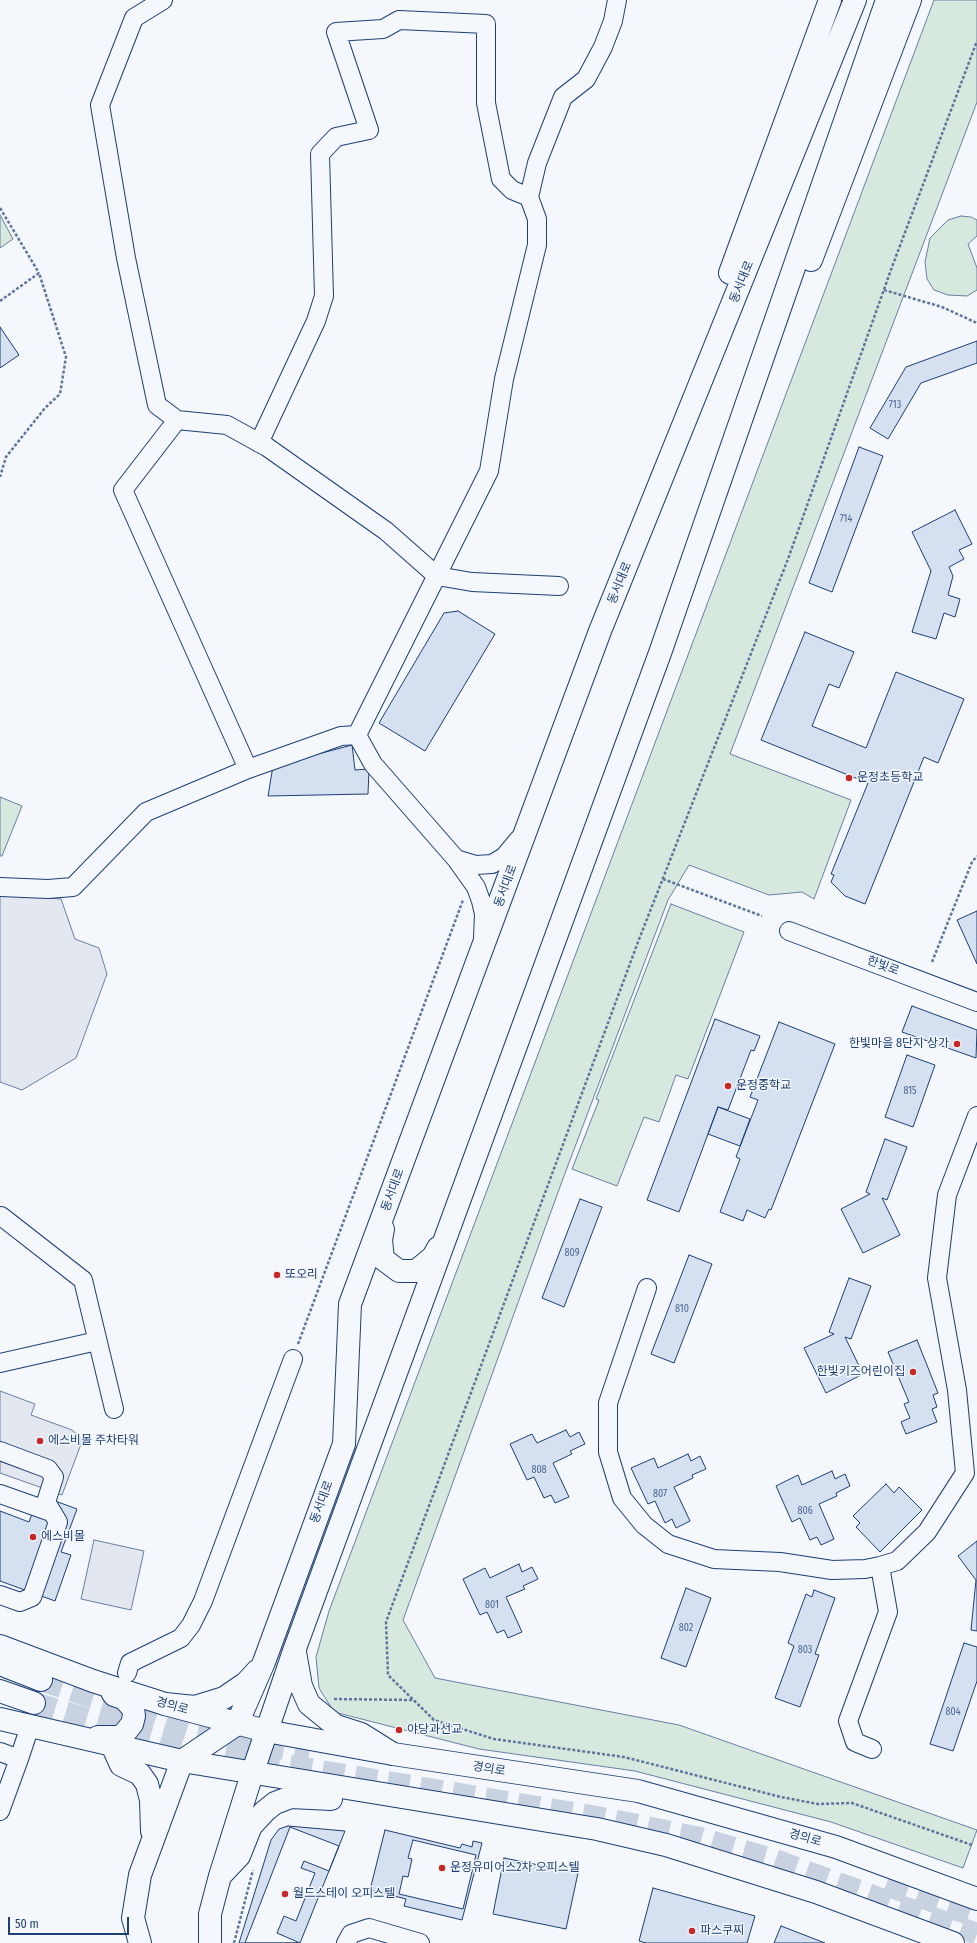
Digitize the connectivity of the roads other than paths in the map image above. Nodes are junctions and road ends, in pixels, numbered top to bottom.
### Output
1 (163, 0) edge
2 (618, 0) edge
3 (830, 0) edge
4 (855, 0) edge
5 (887, 0) edge
6 (910, 0) edge
7 (529, 197) junction
8 (178, 420) junction
9 (259, 443) junction
10 (437, 576) junction
11 (559, 586) dead end
12 (600, 631) junction
13 (660, 653) junction
14 (357, 735) junction
15 (248, 769) junction
16 (533, 813) junction
17 (460, 864) junction
18 (0, 887) edge
19 (789, 931) dead end
20 (481, 952) junction
21 (977, 1002) edge
22 (977, 1116) edge
23 (392, 1191) junction
24 (1, 1216) edge
25 (454, 1216) junction
26 (648, 1288) dead end
27 (97, 1341) junction
28 (293, 1359) road end
29 (0, 1363) edge
30 (114, 1409) dead end
31 (0, 1451) edge
32 (971, 1475) edge
33 (0, 1494) edge
34 (51, 1512) junction
35 (880, 1566) junction
36 (0, 1595) edge
37 (0, 1646) edge
38 (294, 1651) junction
39 (264, 1662) junction
40 (0, 1664) edge
41 (127, 1673) dead end
42 (41, 1680) tunnel mouth
43 (108, 1685) junction
44 (0, 1691) edge
45 (34, 1703) tunnel mouth
46 (165, 1704) junction
47 (0, 1719) edge
48 (237, 1724) junction
49 (30, 1726) junction
50 (266, 1731) junction
51 (91, 1739) junction
52 (112, 1745) junction
53 (872, 1749) dead end
54 (0, 1752) edge
55 (392, 1754) junction
56 (19, 1759) junction
57 (182, 1761) junction
58 (252, 1774) junction
59 (380, 1794) junction
60 (0, 1811) edge
61 (153, 1841) junction
62 (220, 1876) junction
63 (977, 1884) edge
64 (941, 1886) junction
65 (977, 1899) edge
66 (140, 1943) edge
67 (210, 1943) edge
68 (346, 1943) edge
69 (420, 1943) edge
70 (953, 1943) edge

1 - 8 street
2 - 7 street
3 - 12 main road
4 - 12 main road, 동서대로
5 - 13 main road
6 - 13 main road
7 - 9 street
7 - 10 street
8 - 9 street
8 - 15 street
9 - 10 street
10 - 11 street
10 - 14 street
12 - 16 main road, 동서대로
13 - 25 main road
14 - 15 street
14 - 17 street
15 - 18 street
16 - 17 street
16 - 20 main road, 동서대로
17 - 20 street
19 - 21 street, 한빛로
20 - 23 main road, 동서대로
22 - 32 street
23 - 25 main road
23 - 39 main road, 동서대로
24 - 27 street
25 - 38 main road
26 - 35 street
27 - 29 street
27 - 30 street
28 - 41 street
31 - 34 street
32 - 35 street
33 - 34 street
34 - 36 street
35 - 53 street
37 - 43 main road, 경의로
38 - 50 main road
38 - 55 main road
39 - 46 main road
39 - 48 main road, 동서대로
40 - 42 main road
43 - 46 main road, 경의로
43 - 51 main road
44 - 45 main road
46 - 48 main road, 경의로
47 - 49 main road
48 - 50 main road, 경의로
48 - 57 main road
49 - 51 main road
49 - 56 street
50 - 55 main road, 경의로
50 - 58 main road
51 - 52 main road
52 - 57 main road
52 - 61 main road
54 - 56 street
55 - 64 main road, 경의로
56 - 60 street
57 - 58 main road
57 - 61 main road
58 - 59 main road
58 - 62 main road
59 - 62 main road
59 - 70 main road
61 - 66 main road
62 - 67 main road
63 - 64 main road
64 - 65 main road, 경의로
68 - 69 street

